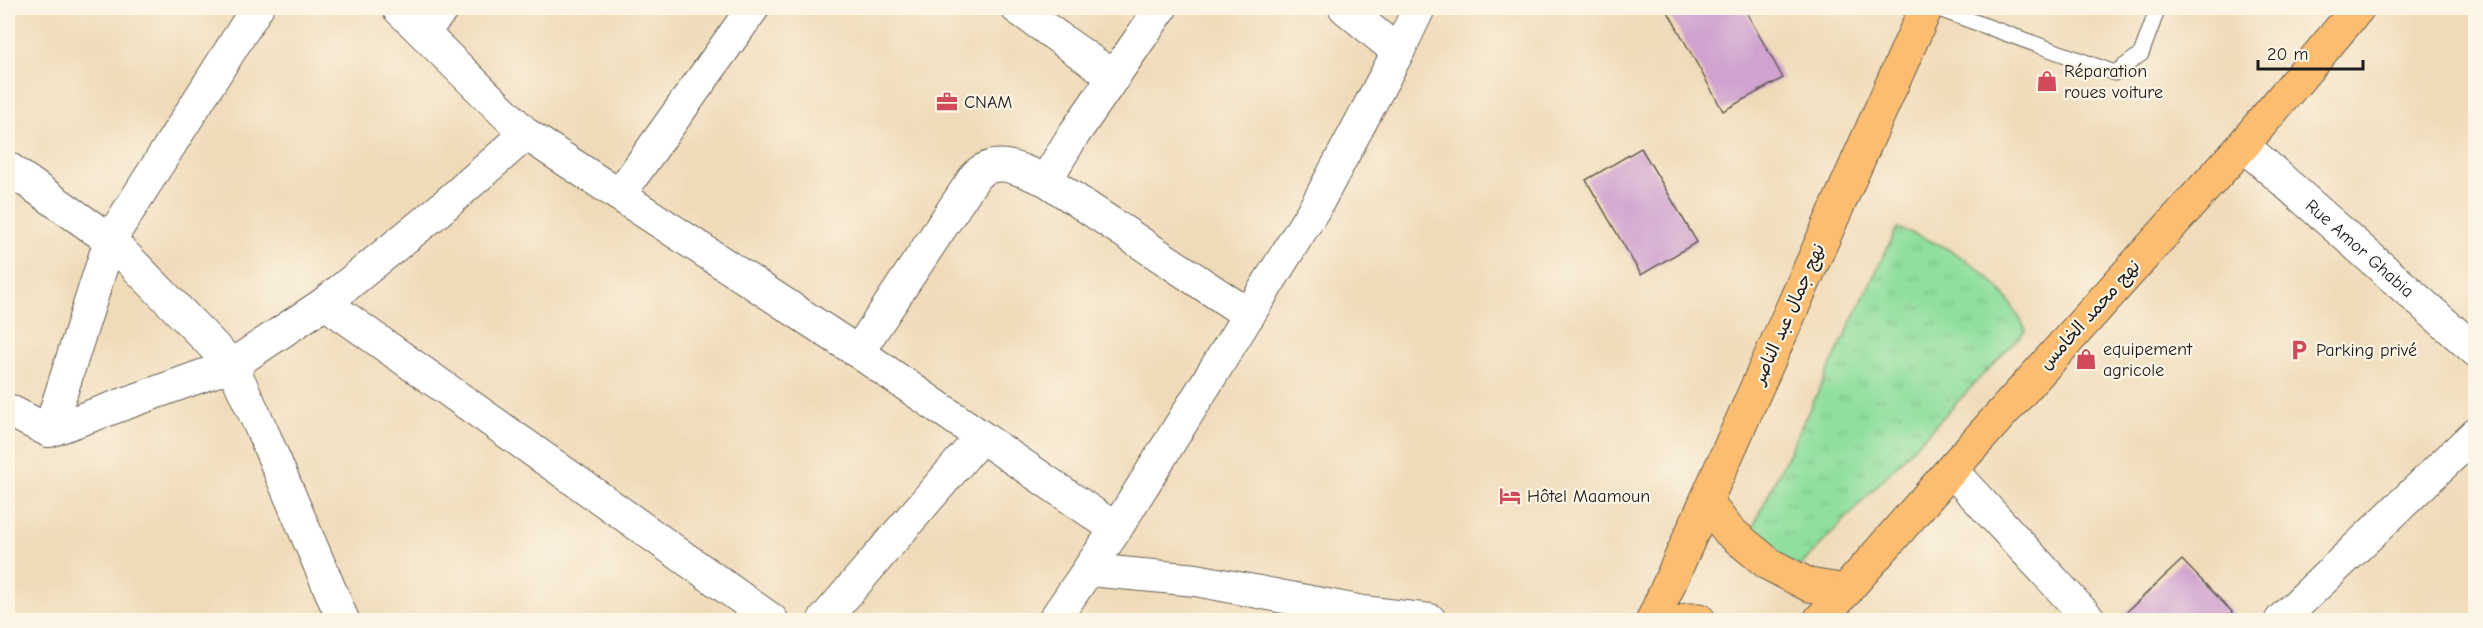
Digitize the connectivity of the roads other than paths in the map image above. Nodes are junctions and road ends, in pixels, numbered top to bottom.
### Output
1 (257, 8) edge
2 (398, 8) edge
3 (443, 8) edge
4 (753, 8) edge
5 (1017, 8) edge
6 (1161, 8) edge
7 (1345, 8) edge
8 (1419, 8) edge
9 (1926, 8) edge
10 (1936, 8) edge
11 (2158, 8) edge
12 (2358, 8) edge
13 (423, 32) junction
14 (1398, 52) junction
15 (1114, 77) junction
16 (526, 134) junction
17 (2243, 145) junction
18 (8, 168) edge
19 (1046, 180) junction
20 (619, 195) junction
21 (110, 240) junction
22 (325, 303) junction
23 (1249, 315) junction
24 (2475, 351) edge
25 (858, 352) junction
26 (232, 365) junction
27 (8, 410) edge
28 (49, 431) junction
29 (2475, 433) edge
30 (980, 438) junction
31 (1952, 470) junction
32 (1706, 502) junction
33 (1116, 530) junction
34 (1089, 570) junction
35 (1846, 591) junction
36 (343, 621) edge
37 (772, 621) edge
38 (824, 621) edge
39 (1054, 621) edge
40 (1430, 621) edge
41 (1653, 621) edge
42 (1687, 621) edge
43 (1699, 621) edge
44 (1820, 621) edge
45 (2090, 621) edge
46 (2281, 621) edge

1 - 21 street
2 - 13 street
3 - 13 street
4 - 20 street
5 - 15 street
6 - 15 street
7 - 14 street
8 - 14 street
9 - 32 main road, نهج جمال عبد الناصر
10 - 11 lane
12 - 17 main road, نهج محمد الخامس
13 - 16 street
14 - 23 street
15 - 19 street
16 - 20 street
16 - 22 street
17 - 24 street, Rue Amor Ghabia
17 - 31 main road, نهج محمد الخامس
18 - 21 street
19 - 23 street
19 - 25 street
20 - 25 street
21 - 26 street
21 - 28 street
22 - 26 street
22 - 37 street
23 - 33 street
25 - 30 street
26 - 28 street
26 - 36 street
27 - 28 street
29 - 46 street
30 - 33 street
30 - 38 street
31 - 35 main road, نهج محمد الخامس
31 - 45 street
32 - 35 main road
32 - 41 main road, نهج جمال عبد الناصر
33 - 34 street
34 - 39 street
34 - 40 street
35 - 44 main road, نهج محمد الخامس
42 - 43 main road

